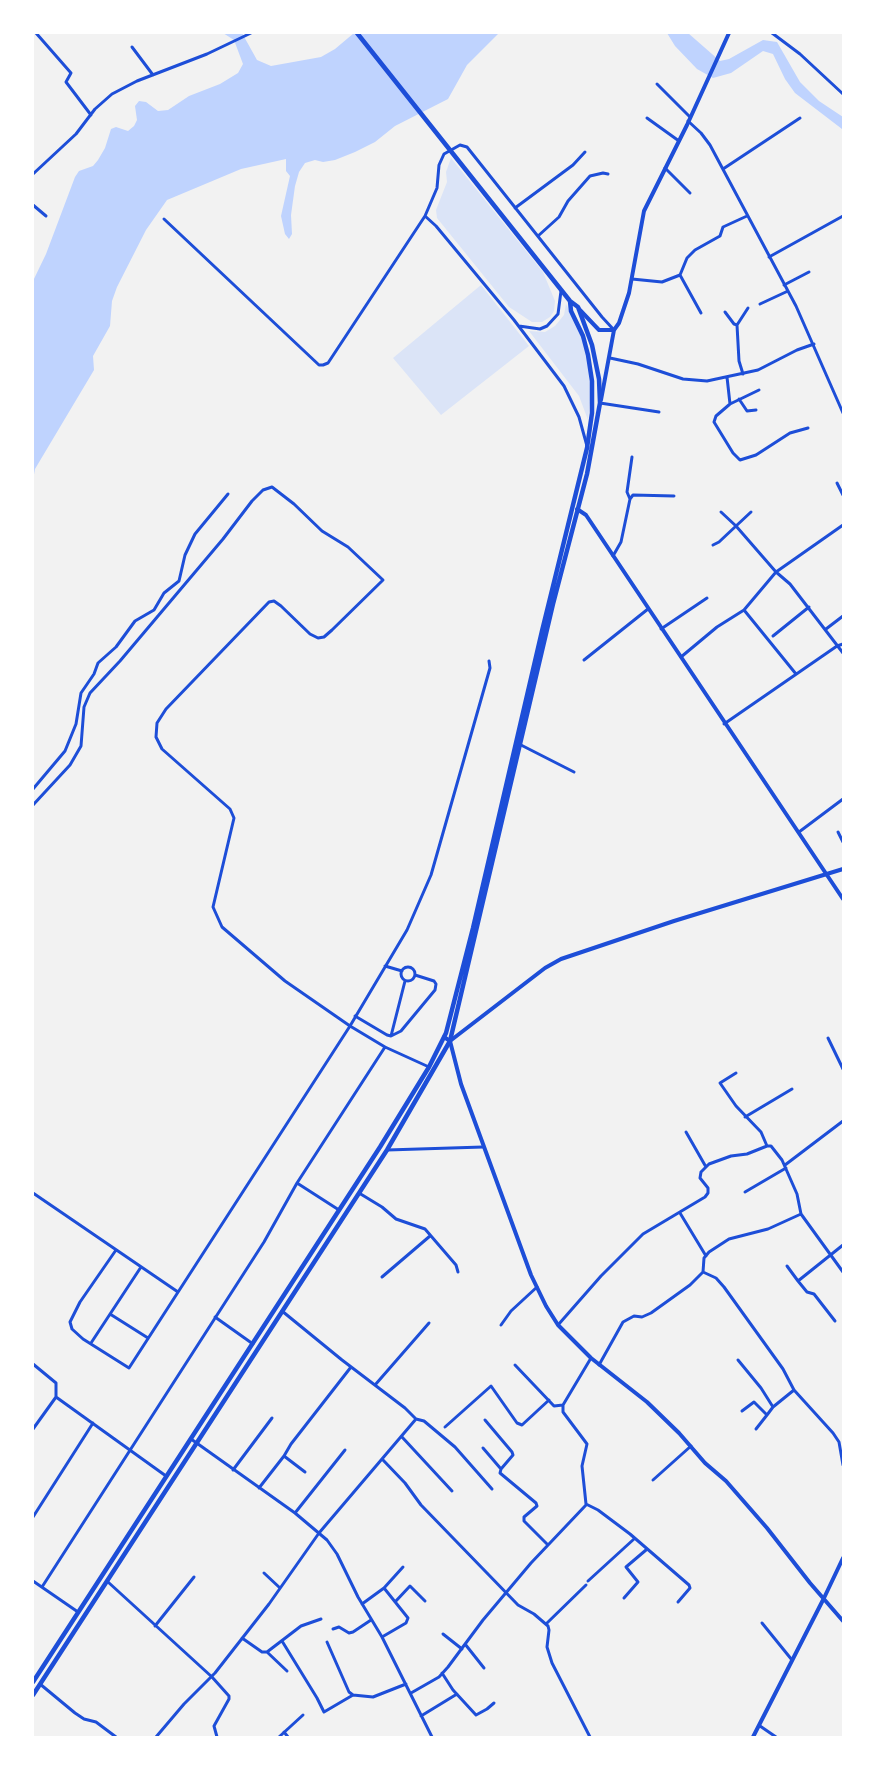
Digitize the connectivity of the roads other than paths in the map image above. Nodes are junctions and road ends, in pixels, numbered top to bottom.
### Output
1 (36, 33) edge
2 (251, 33) edge
3 (357, 33) edge
4 (729, 33) edge
5 (772, 33) edge
6 (132, 47) dead end
7 (153, 75) junction
8 (657, 84) dead end
9 (843, 94) edge
10 (91, 115) junction
11 (647, 118) dead end
12 (800, 118) dead end
13 (689, 119) junction
14 (679, 141) junction
15 (585, 152) dead end
16 (665, 168) junction
17 (723, 169) junction
18 (33, 174) edge
19 (608, 174) dead end
20 (690, 193) dead end
21 (33, 205) edge
22 (515, 208) junction
23 (46, 216) dead end
24 (425, 216) junction
25 (747, 216) junction
26 (843, 216) edge
27 (164, 219) dead end
28 (538, 236) junction
29 (769, 257) junction
30 (809, 272) dead end
31 (680, 275) junction
32 (632, 279) junction
33 (784, 285) junction
34 (561, 289) junction
35 (788, 291) junction
36 (570, 301) junction
37 (760, 304) dead end
38 (578, 307) junction
39 (748, 308) dead end
40 (724, 312) dead end
41 (701, 313) dead end
42 (737, 325) junction
43 (518, 326) junction
44 (614, 330) junction
45 (814, 344) junction
46 (610, 358) junction
47 (743, 374) junction
48 (727, 377) junction
49 (759, 390) dead end
50 (740, 399) junction
51 (600, 403) junction
52 (730, 404) junction
53 (756, 410) dead end
54 (659, 412) dead end
55 (843, 413) edge
56 (808, 428) dead end
57 (587, 448) junction
58 (632, 457) dead end
59 (837, 483) dead end
60 (228, 494) dead end
61 (843, 495) edge
62 (674, 496) dead end
63 (630, 499) junction
64 (576, 509) junction
65 (721, 512) dead end
66 (752, 512) dead end
67 (843, 525) edge
68 (736, 526) junction
69 (713, 545) dead end
70 (613, 556) junction
71 (776, 572) junction
72 (707, 598) dead end
73 (808, 607) junction
74 (648, 609) junction
75 (744, 610) junction
76 (843, 616) edge
77 (662, 629) junction
78 (826, 629) junction
79 (773, 636) dead end
80 (843, 644) edge
81 (837, 646) junction
82 (843, 653) edge
83 (681, 657) junction
84 (584, 660) dead end
85 (489, 661) dead end
86 (796, 674) junction
87 (724, 724) junction
88 (519, 744) junction
89 (574, 772) dead end
90 (33, 789) edge
91 (843, 799) edge
92 (33, 805) edge
93 (838, 832) dead end
94 (798, 833) junction
95 (843, 842) edge
96 (843, 869) edge
97 (827, 875) junction
98 (843, 899) edge
99 (385, 966) junction
100 (402, 971) junction
101 (415, 975) junction
102 (405, 981) junction
103 (355, 1016) junction
104 (350, 1026) junction
105 (391, 1036) junction
106 (444, 1037) junction
107 (828, 1038) dead end
108 (450, 1041) junction
109 (385, 1047) junction
110 (429, 1067) junction
111 (843, 1069) edge
112 (736, 1073) dead end
113 (792, 1089) dead end
114 (746, 1118) junction
115 (843, 1121) edge
116 (686, 1132) dead end
117 (483, 1146) junction
118 (767, 1146) junction
119 (387, 1150) junction
120 (706, 1167) junction
121 (785, 1167) junction
122 (297, 1183) junction
123 (745, 1192) dead end
124 (33, 1193) edge
125 (359, 1193) junction
126 (339, 1210) junction
127 (680, 1212) junction
128 (801, 1214) junction
129 (430, 1236) junction
130 (843, 1245) edge
131 (116, 1250) junction
132 (831, 1255) junction
133 (706, 1256) junction
134 (787, 1266) dead end
135 (141, 1267) junction
136 (458, 1272) dead end
137 (703, 1272) junction
138 (843, 1272) edge
139 (382, 1277) dead end
140 (798, 1281) junction
141 (537, 1287) junction
142 (178, 1292) junction
143 (282, 1311) junction
144 (110, 1314) junction
145 (215, 1317) junction
146 (835, 1321) dead end
147 (429, 1323) dead end
148 (501, 1325) dead end
149 (558, 1325) junction
150 (148, 1338) junction
151 (91, 1343) junction
152 (253, 1344) junction
153 (591, 1358) junction
154 (738, 1360) dead end
155 (33, 1364) edge
156 (515, 1365) dead end
157 (599, 1365) junction
158 (351, 1367) junction
159 (375, 1385) junction
160 (794, 1390) junction
161 (56, 1397) junction
162 (549, 1400) junction
163 (562, 1406) junction
164 (772, 1407) junction
165 (742, 1411) dead end
166 (767, 1415) junction
167 (272, 1418) dead end
168 (416, 1419) junction
169 (484, 1420) dead end
170 (93, 1423) junction
171 (445, 1427) dead end
172 (33, 1429) edge
173 (756, 1430) dead end
174 (402, 1437) junction
175 (191, 1439) junction
176 (841, 1441) edge
177 (197, 1443) junction
178 (691, 1446) junction
179 (483, 1448) dead end
180 (130, 1449) junction
181 (345, 1450) dead end
182 (284, 1456) junction
183 (382, 1460) junction
184 (843, 1465) edge
185 (501, 1469) junction
186 (233, 1470) junction
187 (305, 1472) dead end
188 (167, 1477) junction
189 (653, 1480) dead end
190 (258, 1488) junction
191 (492, 1489) dead end
192 (452, 1491) dead end
193 (586, 1504) junction
194 (295, 1513) junction
195 (33, 1517) edge
196 (319, 1533) junction
197 (634, 1539) junction
198 (548, 1545) junction
199 (646, 1550) junction
200 (843, 1558) edge
201 (403, 1567) dead end
202 (264, 1573) dead end
203 (194, 1577) dead end
204 (33, 1581) edge
205 (108, 1582) junction
206 (42, 1587) junction
207 (280, 1588) junction
208 (384, 1588) junction
209 (508, 1593) junction
210 (624, 1598) dead end
211 (824, 1598) junction
212 (425, 1601) dead end
213 (395, 1602) junction
214 (678, 1602) dead end
215 (362, 1605) junction
216 (79, 1613) junction
217 (85, 1617) junction
218 (321, 1619) dead end
219 (371, 1620) junction
220 (843, 1621) edge
221 (762, 1623) dead end
222 (546, 1624) junction
223 (155, 1626) junction
224 (333, 1629) dead end
225 (443, 1634) dead end
226 (382, 1637) junction
227 (242, 1638) junction
228 (282, 1641) junction
229 (327, 1642) dead end
230 (465, 1644) junction
231 (462, 1649) junction
232 (267, 1652) junction
233 (792, 1660) junction
234 (484, 1668) dead end
235 (287, 1671) dead end
236 (442, 1673) junction
237 (212, 1677) junction
238 (33, 1682) edge
239 (40, 1684) junction
240 (406, 1684) junction
241 (411, 1693) junction
242 (457, 1694) junction
243 (33, 1695) edge
244 (353, 1695) junction
245 (494, 1703) dead end
246 (303, 1715) dead end
247 (421, 1716) junction
248 (759, 1726) junction
249 (284, 1732) junction
250 (116, 1737) edge
251 (156, 1737) edge
252 (217, 1737) edge
253 (279, 1737) edge
254 (288, 1737) edge
255 (432, 1737) edge
256 (590, 1737) edge
257 (753, 1737) edge
258 (776, 1737) edge

1 - 10 street
2 - 7 street
3 - 34 main road
4 - 13 street
5 - 9 street
6 - 7 street
7 - 10 street
8 - 13 street
10 - 18 street
11 - 14 street
12 - 17 street
13 - 14 street
13 - 17 street
14 - 16 street
15 - 22 street
16 - 20 street
16 - 32 street
17 - 25 street
19 - 28 street
21 - 23 street
22 - 24 street
22 - 28 street
24 - 27 street
24 - 43 street
25 - 29 street
25 - 31 street
26 - 29 street
28 - 44 street
29 - 33 street
30 - 33 street
31 - 32 street
31 - 41 street
32 - 44 street
33 - 35 street
34 - 36 main road
34 - 43 street
35 - 37 street
35 - 45 street
36 - 38 main road
36 - 57 main road
38 - 44 street
38 - 51 main road
39 - 42 street
40 - 42 street
42 - 47 street
43 - 57 street
44 - 46 street
45 - 47 street
45 - 55 street
46 - 48 street
46 - 51 street
47 - 48 street
48 - 52 street
49 - 50 street
50 - 52 street
50 - 53 street
51 - 54 street
51 - 64 main road
52 - 56 street
57 - 64 main road
58 - 63 street
59 - 61 street
60 - 90 street
62 - 63 street
63 - 70 street
64 - 70 street
64 - 88 main road
64 - 106 main road
65 - 68 street
66 - 68 street
67 - 71 street
68 - 69 street
68 - 71 street
70 - 74 street
71 - 73 street
71 - 75 street
72 - 77 street
73 - 78 street
73 - 79 street
74 - 77 street
74 - 84 street
75 - 83 street
75 - 86 street
76 - 78 street
77 - 83 street
78 - 81 street
80 - 81 street
81 - 82 street
81 - 86 street
83 - 87 street
85 - 99 street
86 - 87 street
87 - 94 street
88 - 89 street
88 - 108 main road
91 - 94 street
92 - 104 street
93 - 95 street
94 - 97 street
96 - 97 street
97 - 98 street
97 - 108 street
99 - 100 street
99 - 103 street
100 - 101 street
100 - 102 street
101 - 102 street
101 - 105 street
102 - 105 street
103 - 104 street
103 - 105 street
104 - 109 street
104 - 142 street
106 - 108 street
106 - 110 main road
107 - 111 street
108 - 117 street
108 - 119 main road
109 - 110 street
109 - 122 street
110 - 126 main road
112 - 114 street
113 - 114 street
114 - 118 street
115 - 121 street
116 - 120 street
117 - 119 street
117 - 141 street
118 - 120 street
118 - 121 street
119 - 125 main road
120 - 127 street
121 - 123 street
121 - 128 street
122 - 126 street
122 - 145 street
124 - 131 street
125 - 129 street
125 - 143 main road
126 - 152 main road
127 - 133 street
127 - 149 street
128 - 132 street
128 - 133 street
129 - 136 street
129 - 139 street
130 - 132 street
131 - 135 street
131 - 151 street
132 - 138 street
132 - 140 street
133 - 137 street
134 - 140 street
135 - 142 street
135 - 144 street
137 - 157 street
137 - 160 street
140 - 146 street
141 - 148 street
141 - 149 street
142 - 150 street
143 - 158 street
143 - 177 main road
144 - 150 street
144 - 151 street
145 - 152 street
145 - 180 street
147 - 159 street
149 - 153 street
150 - 151 street
152 - 175 main road
153 - 157 street
153 - 163 street
154 - 164 street
155 - 161 street
156 - 162 street
157 - 178 street
158 - 159 street
158 - 182 street
159 - 168 street
160 - 164 street
160 - 176 street
161 - 170 street
161 - 172 street
162 - 163 street
162 - 171 street
163 - 193 street
164 - 166 street
165 - 166 street
166 - 173 street
167 - 186 street
168 - 174 street
168 - 191 street
169 - 185 street
170 - 180 street
170 - 195 street
174 - 183 street
174 - 192 street
175 - 177 street
175 - 188 main road
176 - 184 street
177 - 186 street
177 - 205 main road
178 - 189 street
178 - 211 street
179 - 185 street
180 - 188 street
180 - 206 street
181 - 194 street
182 - 187 street
182 - 190 street
183 - 196 street
183 - 209 street
185 - 198 street
186 - 190 street
188 - 216 main road
190 - 194 street
193 - 197 street
193 - 198 street
194 - 196 street
196 - 207 street
196 - 215 street
197 - 199 street
197 - 222 street
198 - 209 street
199 - 210 street
199 - 214 street
200 - 211 street
201 - 208 street
202 - 207 street
203 - 223 street
204 - 206 street
205 - 217 main road
205 - 223 street
206 - 216 street
207 - 227 street
208 - 213 street
208 - 215 street
209 - 222 street
209 - 230 street
211 - 220 street
211 - 233 street
212 - 213 street
213 - 226 street
215 - 219 street
216 - 217 street
216 - 238 main road
217 - 239 main road
218 - 228 street
219 - 224 street
219 - 226 street
221 - 233 street
222 - 256 street
223 - 237 street
225 - 231 street
226 - 240 street
227 - 232 street
227 - 237 street
228 - 232 street
228 - 244 street
229 - 244 street
230 - 231 street
230 - 234 street
231 - 236 street
232 - 235 street
233 - 248 street
236 - 241 street
236 - 242 street
237 - 251 street
237 - 252 street
239 - 243 main road
239 - 250 street
240 - 241 street
240 - 244 street
241 - 247 street
242 - 245 street
242 - 247 street
246 - 249 street
247 - 255 street
248 - 257 street
248 - 258 street
249 - 253 street
249 - 254 street

